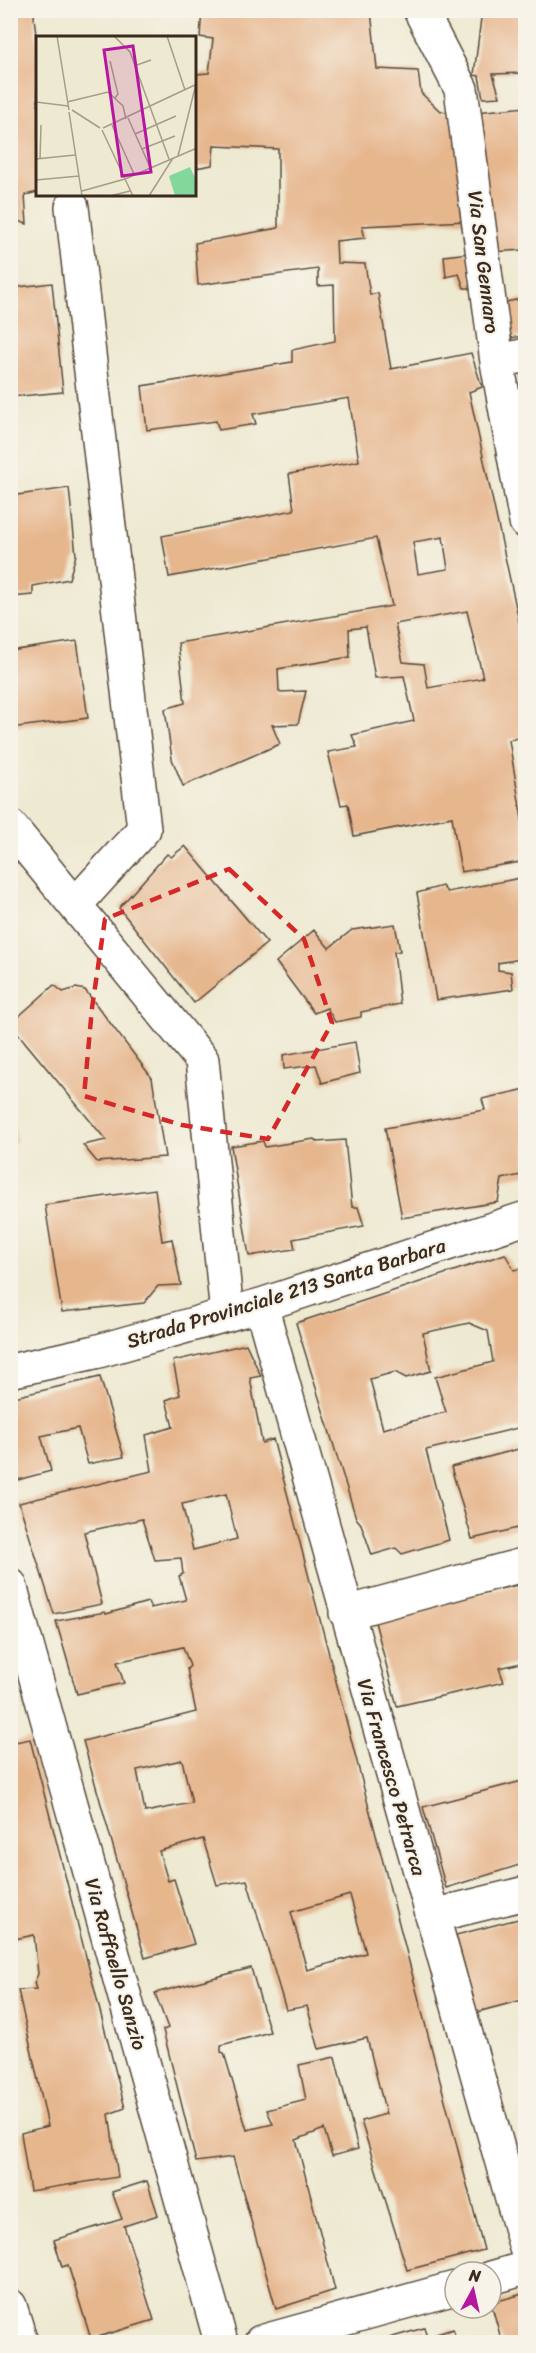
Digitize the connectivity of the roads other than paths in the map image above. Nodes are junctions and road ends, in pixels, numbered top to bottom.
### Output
1 (420, 10) edge
2 (72, 207) dead end
3 (511, 358) edge
4 (525, 522) edge
5 (10, 826) edge
6 (76, 904) junction
7 (525, 1218) edge
8 (261, 1305) junction
9 (227, 1315) junction
10 (10, 1371) edge
11 (525, 1564) edge
12 (10, 1585) edge
13 (346, 1613) junction
14 (525, 1893) edge
15 (432, 1916) junction
16 (525, 2248) edge
17 (525, 2268) edge
18 (503, 2274) edge
19 (443, 2291) edge
20 (10, 2306) edge
21 (21, 2343) edge
22 (221, 2343) edge
23 (261, 2343) edge

1 - 3 street, Via San Gennaro
2 - 6 street
3 - 4 street, Via San Gennaro
5 - 6 street
6 - 9 street
7 - 8 street, Strada Provinciale 213 Santa Barbara
8 - 9 street, Strada Provinciale 213 Santa Barbara
8 - 13 street, Via Francesco Petrarca
9 - 10 street, Strada Provinciale 213 Santa Barbara
11 - 13 street
12 - 22 street, Via Raffaello Sanzio
13 - 15 street, Via Francesco Petrarca
14 - 15 street
15 - 16 street, Via Francesco Petrarca
17 - 18 street
19 - 23 street
20 - 21 street

